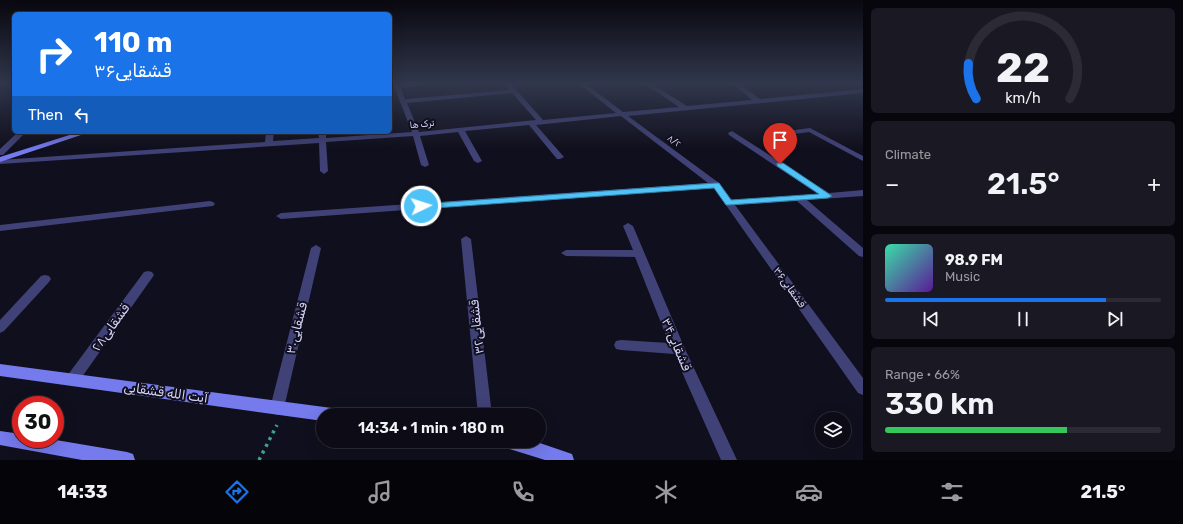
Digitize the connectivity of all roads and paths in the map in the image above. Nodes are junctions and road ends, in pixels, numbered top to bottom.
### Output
1 (405, 105) edge
2 (527, 105) edge
3 (609, 105) edge
4 (681, 105) edge
5 (714, 105) edge
6 (687, 109) junction
7 (620, 114) junction
8 (540, 121) junction
9 (530, 122) junction
10 (461, 130) junction
11 (732, 133) dead end
12 (20, 134) edge
13 (80, 134) edge
14 (270, 134) edge
15 (322, 134) edge
16 (416, 134) junction
17 (779, 134) dead end
18 (322, 142) junction
19 (269, 145) junction
20 (0, 153) edge
21 (560, 157) dead end
22 (863, 159) edge
23 (0, 161) edge
24 (478, 161) dead end
25 (425, 165) dead end
26 (324, 171) dead end
27 (716, 185) junction
28 (863, 193) edge
29 (828, 196) junction
30 (799, 198) junction
31 (729, 203) junction
32 (210, 204) dead end
33 (281, 216) dead end
34 (628, 226) dead end
35 (0, 228) edge
36 (466, 239) dead end
37 (316, 248) dead end
38 (566, 253) dead end
39 (640, 254) junction
40 (863, 254) edge
41 (148, 275) dead end
42 (45, 279) dead end
43 (0, 328) edge
44 (621, 345) dead end
45 (678, 349) junction
46 (0, 370) edge
47 (72, 380) junction
48 (863, 389) edge
49 (281, 408) junction
50 (484, 408) edge
51 (316, 413) edge
52 (0, 438) edge
53 (532, 448) edge
54 (127, 460) edge
55 (259, 460) edge
56 (566, 460) edge
57 (729, 460) edge

1 - 16 street
2 - 8 street
3 - 7 street, ۸/۲
4 - 6 street
5 - 6 street, ترک ها
6 - 7 street, ترک ها
7 - 8 street, ترک ها
7 - 27 street, ۸/۲
8 - 9 street, ترک ها
9 - 10 street, ترک ها
9 - 21 street
10 - 16 street, ترک ها
10 - 24 street
11 - 29 street
12 - 20 street
13 - 23 street
14 - 19 street
15 - 18 street
16 - 18 street, ترک ها
16 - 25 street
17 - 22 street
18 - 19 street, ترک ها
18 - 26 street
19 - 23 street, ترک ها
27 - 31 street, قشقایی۳۶
27 - 33 street
28 - 29 street
29 - 30 street
30 - 31 street
30 - 40 street
31 - 48 street, قشقایی۳۶
32 - 35 street
34 - 39 street, قشقایی۳۴
36 - 50 street, قشقایی۳۲
37 - 49 street, قشقایی۳۰
38 - 39 street
39 - 45 street, قشقایی۳۴
41 - 47 street, قشقایی۲۸
42 - 43 street
44 - 45 street
45 - 57 street, قشقایی۳۴
46 - 47 street, آیت الله قشقایی
47 - 49 street, آیت الله قشقایی
49 - 51 street, آیت الله قشقایی
49 - 55 path
52 - 54 street
53 - 56 street

